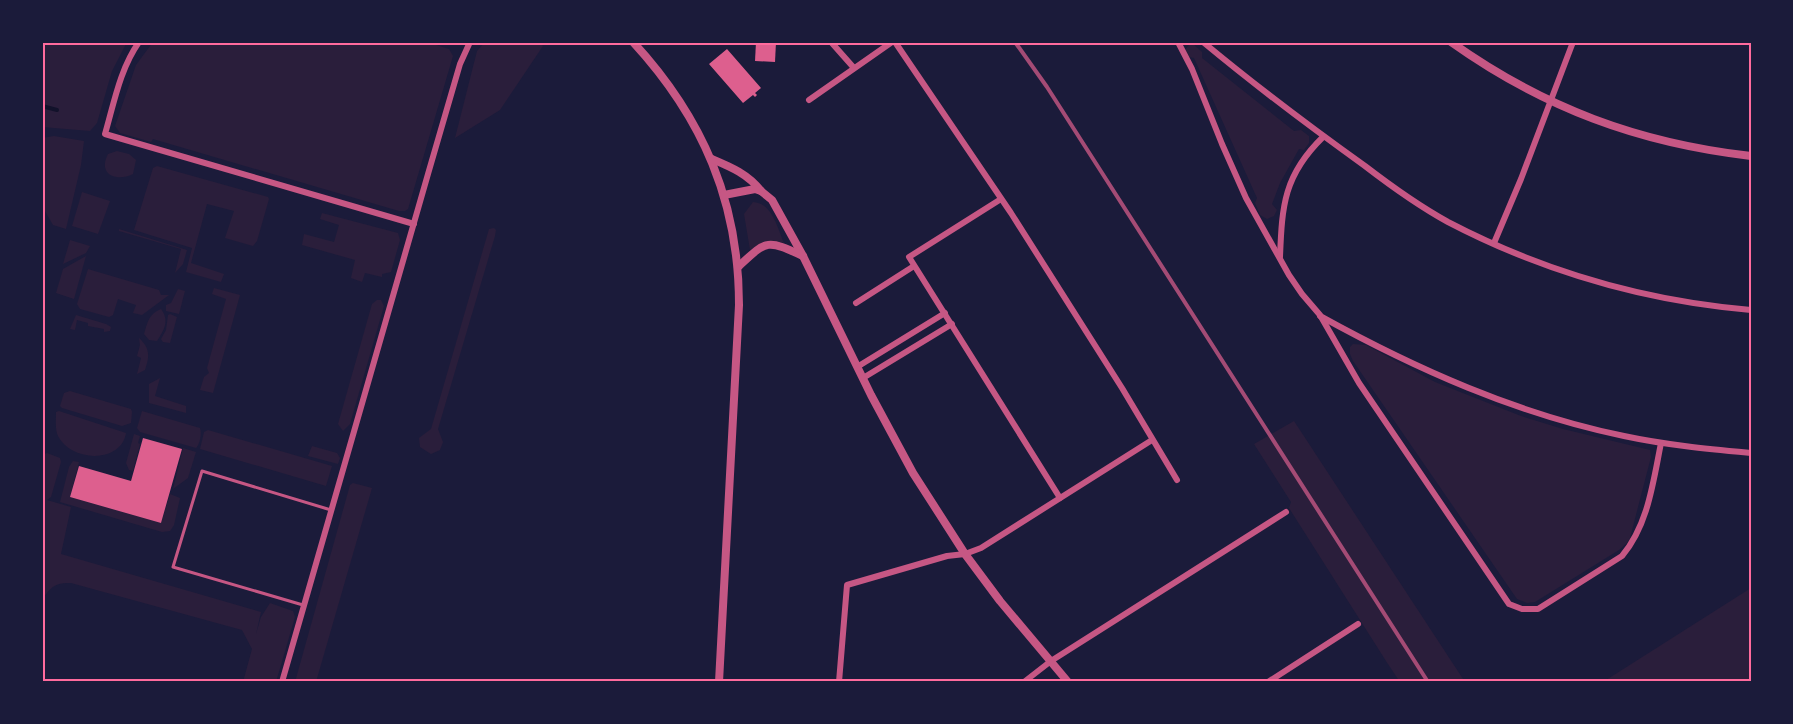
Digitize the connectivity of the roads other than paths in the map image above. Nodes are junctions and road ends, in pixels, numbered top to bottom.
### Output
1 (139, 42) edge
2 (470, 42) edge
3 (633, 42) edge
4 (831, 42) edge
5 (893, 42) edge
6 (1178, 42) edge
7 (1203, 42) edge
8 (1450, 42) edge
9 (1573, 42) edge
10 (854, 68) junction
11 (809, 100) dead end
12 (1550, 100) junction
13 (1323, 137) junction
14 (1751, 156) edge
15 (712, 159) junction
16 (761, 191) junction
17 (724, 195) junction
18 (1001, 199) junction
19 (414, 224) junction
20 (1494, 243) junction
21 (803, 256) junction
22 (1280, 257) junction
23 (914, 266) junction
24 (738, 267) junction
25 (856, 303) dead end
26 (1751, 310) edge
27 (945, 313) junction
28 (1320, 315) junction
29 (952, 324) junction
30 (857, 367) junction
31 (863, 378) junction
32 (1152, 440) junction
33 (1661, 443) junction
34 (1751, 453) edge
35 (1177, 480) dead end
36 (1060, 498) junction
37 (331, 510) junction
38 (1286, 512) dead end
39 (965, 554) junction
40 (304, 605) junction
41 (1358, 624) dead end
42 (1051, 661) junction
43 (282, 682) edge
44 (719, 682) edge
45 (839, 682) edge
46 (1024, 682) edge
47 (1068, 682) edge
48 (1268, 682) edge

1 - 19 street
2 - 19 street
3 - 15 street
4 - 10 street
5 - 10 street
5 - 18 street
6 - 22 street
7 - 13 street
8 - 12 street
9 - 12 street
10 - 11 street
12 - 14 street
12 - 20 street
13 - 20 street
13 - 22 street
15 - 16 street
15 - 17 street
16 - 17 street
16 - 21 street
17 - 24 street
18 - 23 street
18 - 32 street
19 - 37 street
20 - 26 street
21 - 24 street
21 - 30 street
22 - 28 street
23 - 25 street
23 - 27 street
24 - 44 street
27 - 29 street
27 - 30 street
28 - 33 street
28 - 33 street
29 - 31 street
29 - 36 street
30 - 31 street
31 - 39 street
32 - 35 street
32 - 36 street
33 - 34 street
36 - 39 street
37 - 40 street
37 - 40 lane
38 - 42 street
39 - 42 street
39 - 45 street
40 - 43 street
41 - 48 street
42 - 46 street
42 - 47 street

